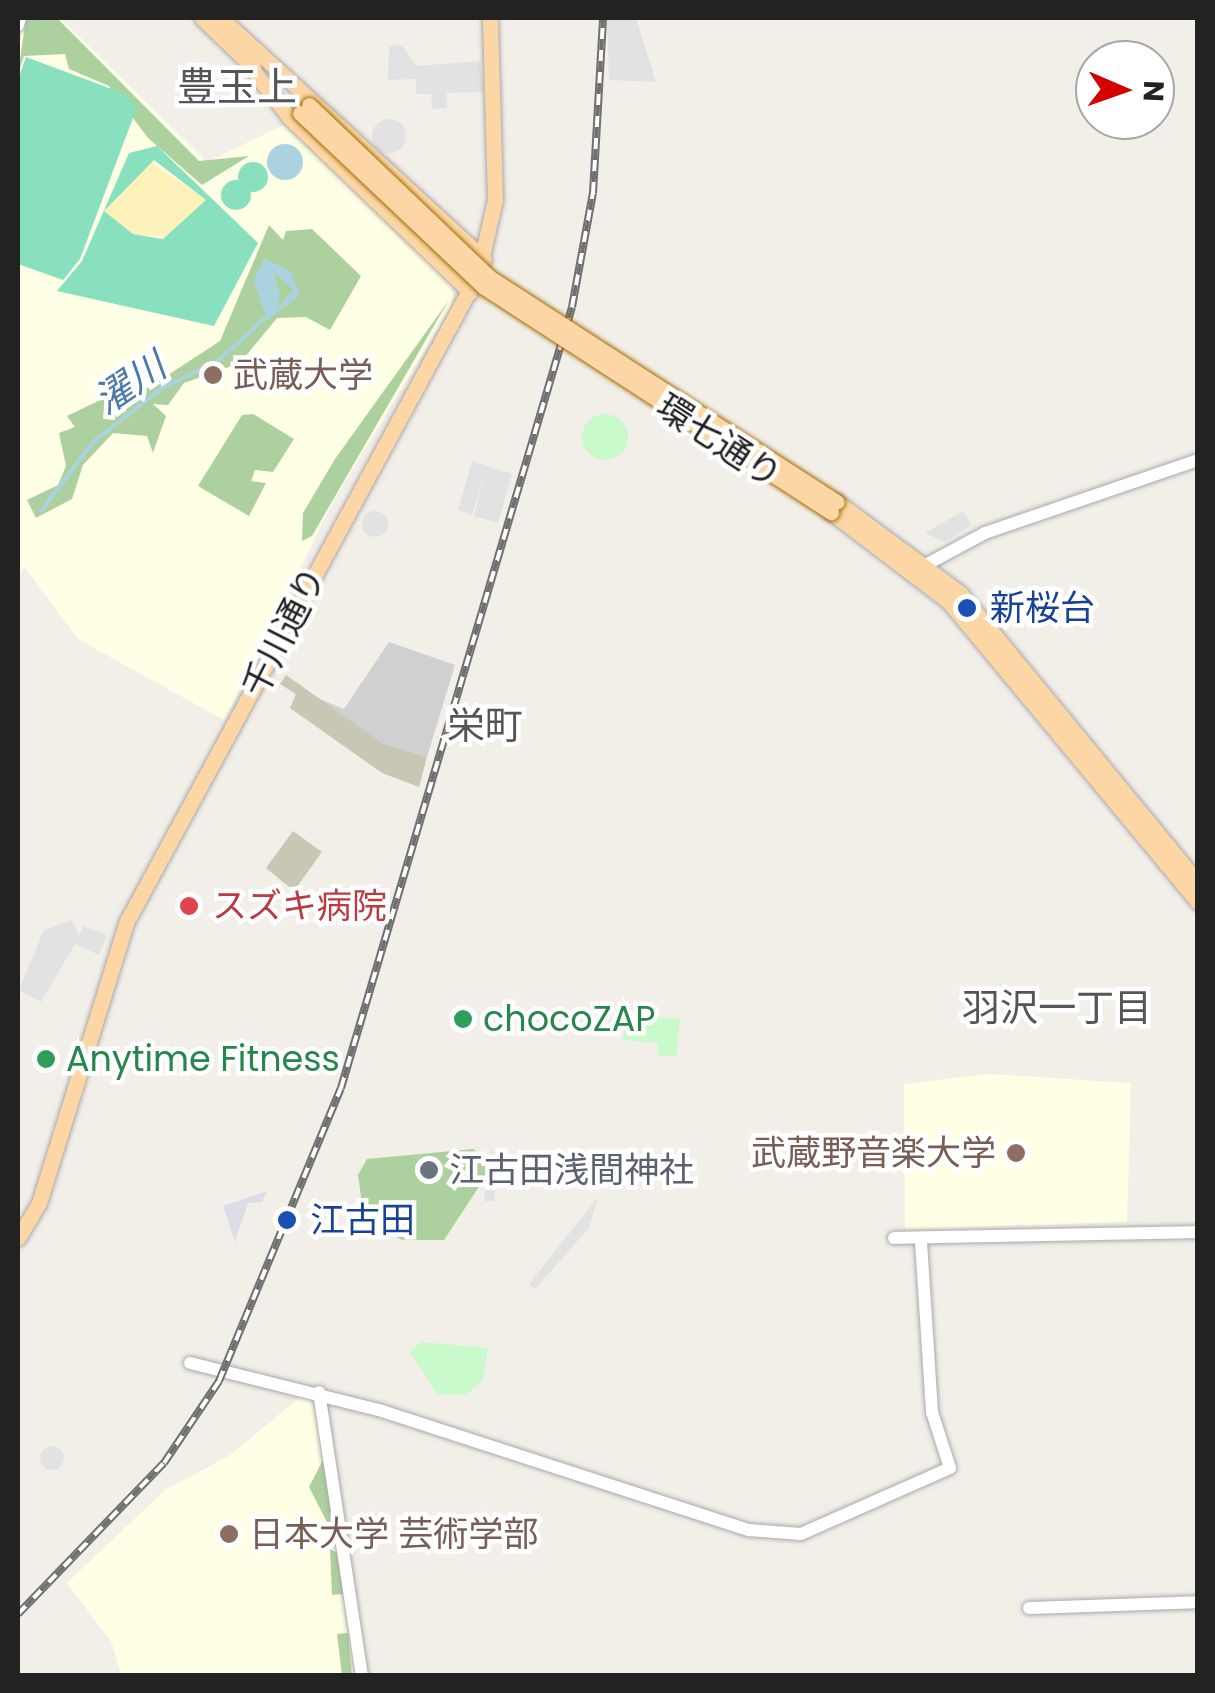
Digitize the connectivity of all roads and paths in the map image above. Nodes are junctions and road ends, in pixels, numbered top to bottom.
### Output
1 (20, 18) edge
2 (202, 18) edge
3 (222, 18) edge
4 (490, 18) edge
5 (18, 25) edge
6 (250, 55) junction
7 (484, 259) junction
8 (470, 292) junction
9 (1198, 460) edge
10 (922, 566) junction
11 (1198, 883) edge
12 (1198, 902) edge
13 (18, 1205) edge
14 (34, 1216) junction
15 (1198, 1232) edge
16 (18, 1238) edge
17 (894, 1238) dead end
18 (921, 1240) junction
19 (190, 1362) dead end
20 (319, 1392) junction
21 (1198, 1602) edge
22 (1029, 1608) dead end
23 (362, 1676) edge

1 - 5 street
2 - 6 main road, 環七通り
3 - 6 main road, 環七通り
4 - 7 main road, 千川通り
6 - 7 main road
6 - 8 main road
6 - 10 main road, 環七通り, bridge
7 - 8 main road, 千川通り
8 - 14 main road, 千川通り
9 - 10 street
10 - 11 main road, 環七通り
10 - 12 main road, 環七通り
13 - 14 street
14 - 16 main road, 千川通り
15 - 18 street
17 - 18 street
18 - 20 street
19 - 20 street
20 - 23 street
21 - 22 street

